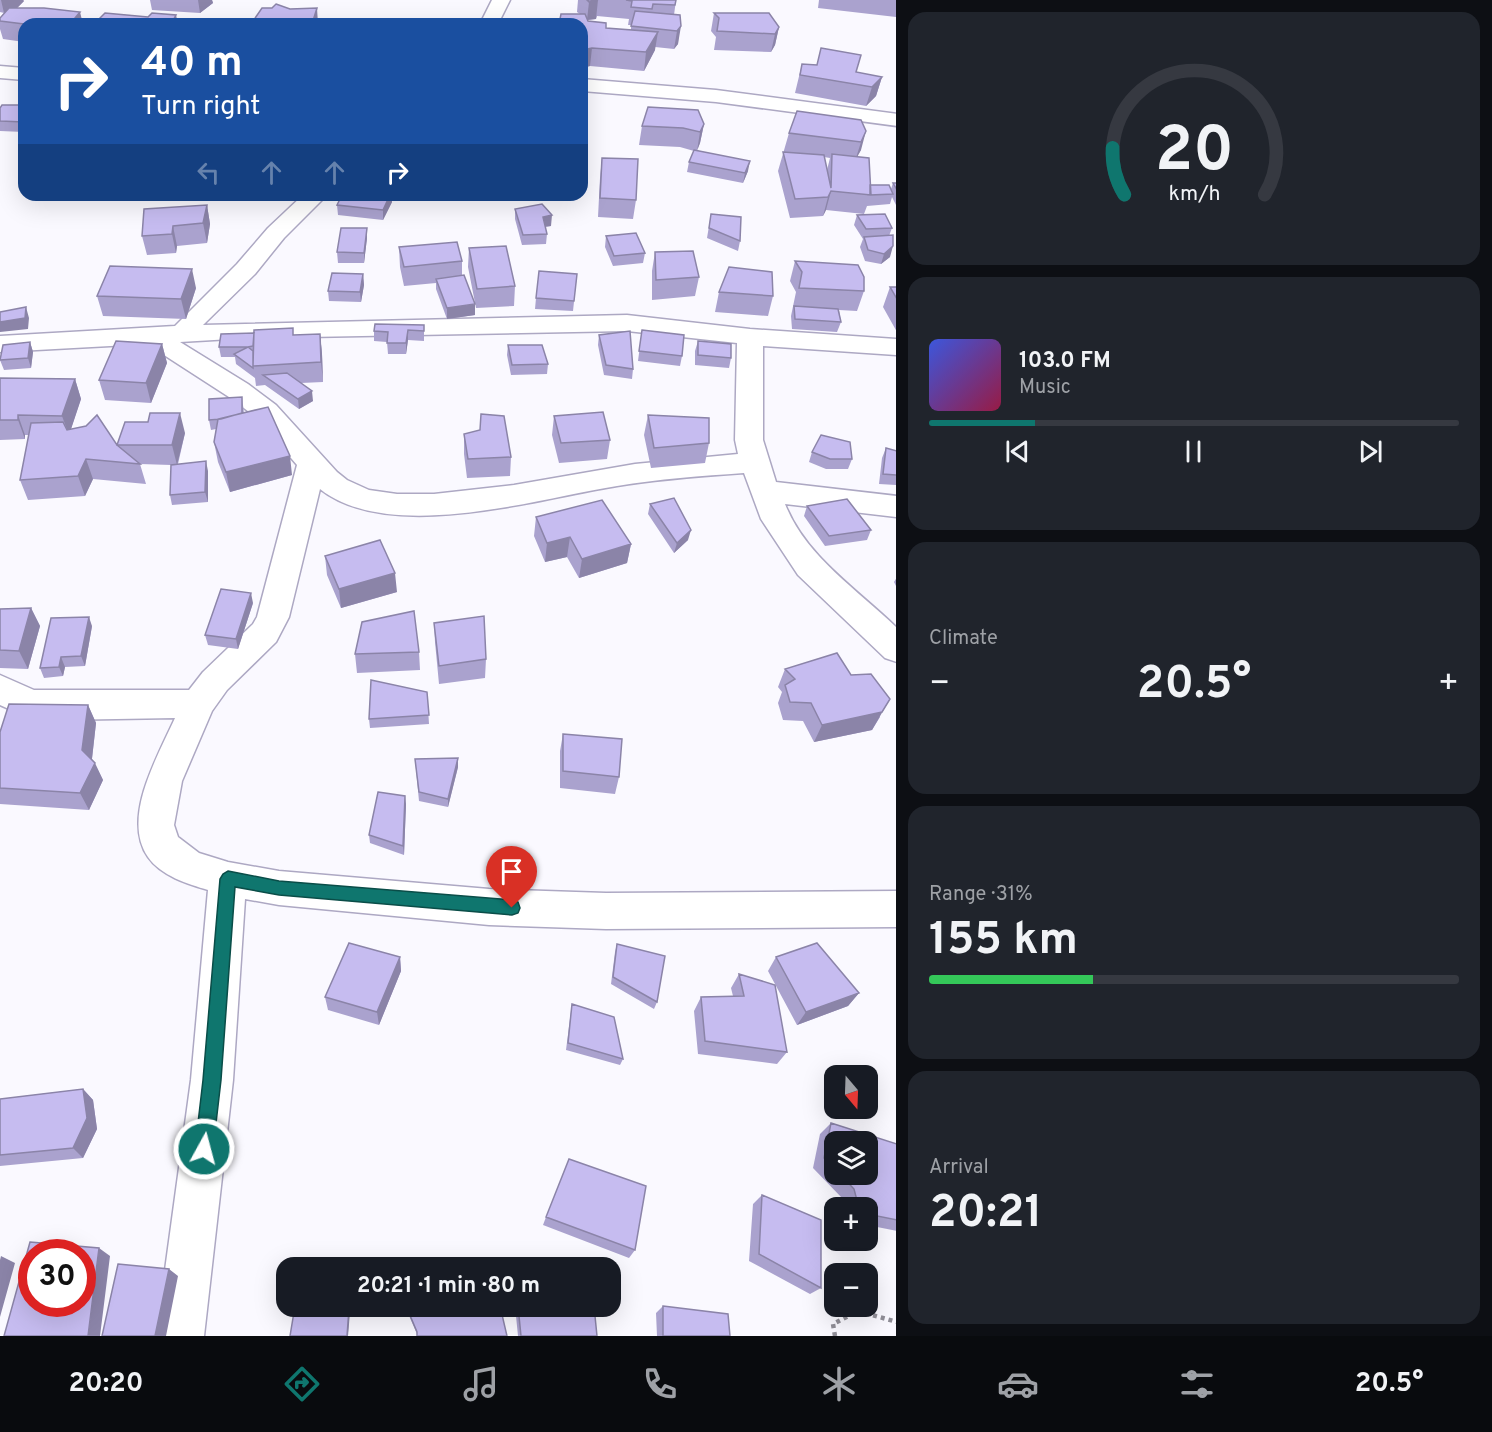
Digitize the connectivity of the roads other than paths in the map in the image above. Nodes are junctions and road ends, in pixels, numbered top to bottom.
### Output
1 (501, 0) edge
2 (492, 18) edge
3 (0, 72) edge
4 (18, 74) edge
5 (588, 86) edge
6 (896, 120) edge
7 (310, 201) edge
8 (182, 334) junction
9 (152, 335) junction
10 (750, 337) junction
11 (0, 344) edge
12 (896, 347) edge
13 (754, 463) junction
14 (311, 465) junction
15 (765, 491) junction
16 (896, 507) edge
17 (896, 648) edge
18 (0, 689) edge
19 (198, 704) junction
20 (228, 879) junction
21 (896, 909) edge
22 (180, 1336) edge

1 - 2 street
3 - 4 street
5 - 6 street
7 - 8 street
8 - 9 street
8 - 10 street
9 - 11 street
9 - 14 street
10 - 12 street
10 - 13 street
13 - 14 street
13 - 15 street
14 - 19 street
15 - 16 street
15 - 17 street
18 - 19 street
19 - 20 street
20 - 21 street
20 - 22 street

